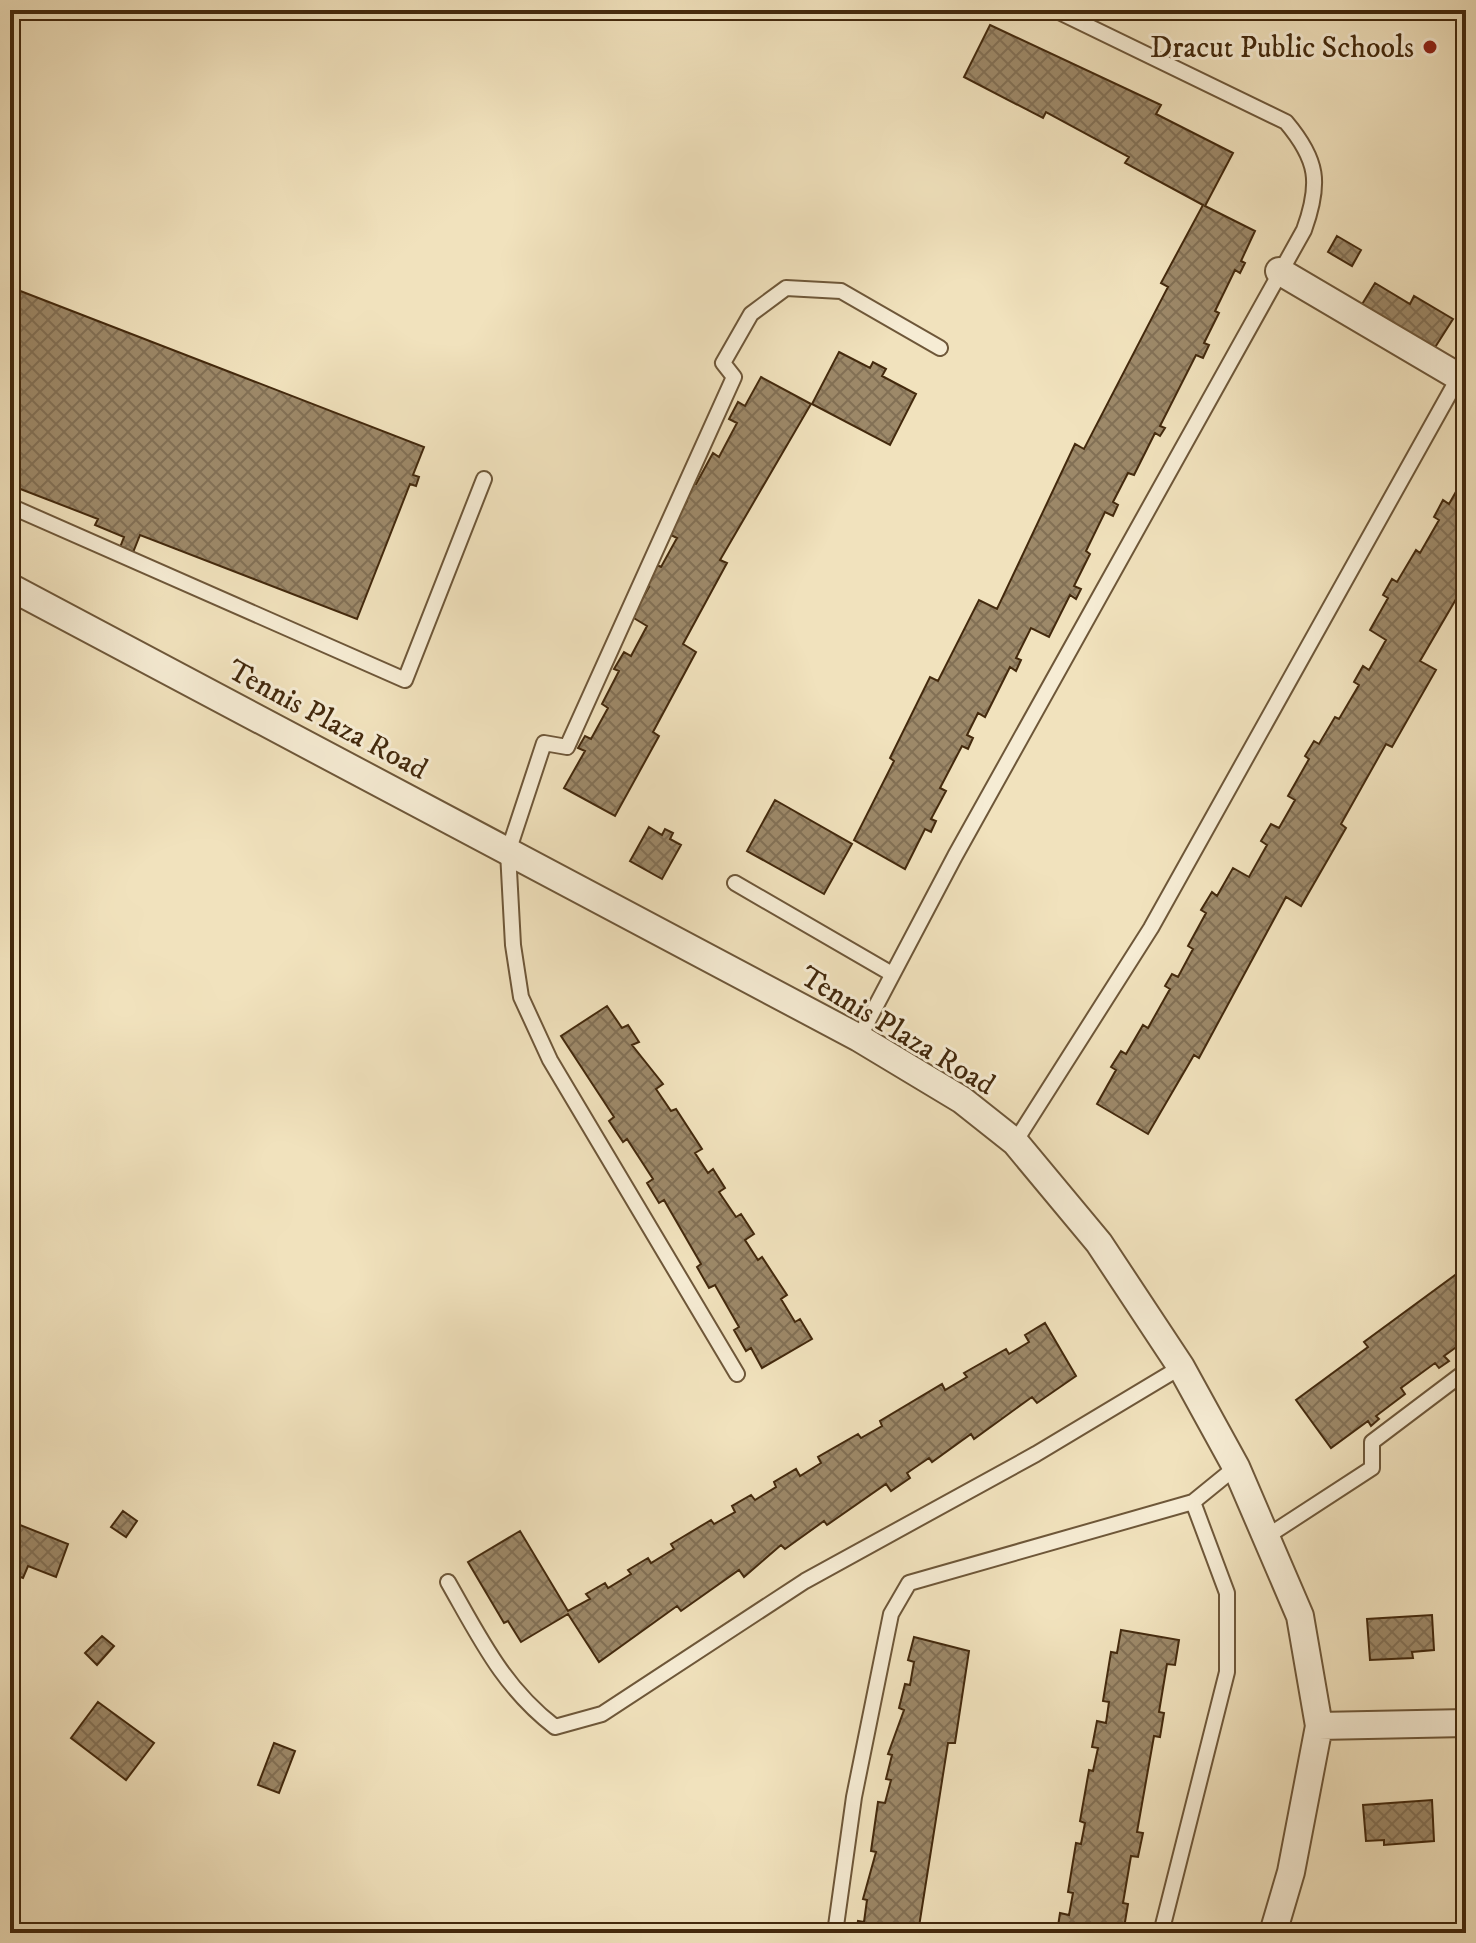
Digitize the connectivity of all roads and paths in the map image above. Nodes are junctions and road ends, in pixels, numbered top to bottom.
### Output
1 (1055, 10) edge
2 (1279, 271) junction
3 (940, 348) dead end
4 (1462, 371) edge
5 (484, 479) dead end
6 (10, 506) edge
7 (10, 587) edge
8 (508, 852) junction
9 (735, 883) dead end
10 (892, 974) junction
11 (859, 1038) junction
12 (1015, 1142) junction
13 (1181, 1367) junction
14 (1466, 1371) edge
15 (737, 1374) dead end
16 (1236, 1467) junction
17 (1193, 1502) junction
18 (1266, 1537) junction
19 (448, 1582) dead end
20 (1466, 1723) edge
21 (1319, 1726) junction
22 (835, 1933) edge
23 (1161, 1933) edge
24 (1273, 1933) edge

1 - 2 lane
2 - 4 street
2 - 10 lane
3 - 8 lane
4 - 12 lane
5 - 6 lane
7 - 8 street, Tennis Plaza Road
8 - 11 street, Tennis Plaza Road
8 - 15 lane
9 - 10 lane
10 - 11 lane
11 - 12 street, Tennis Plaza Road
12 - 13 street, Tennis Plaza Road
13 - 16 street, Tennis Plaza Road
13 - 19 lane
14 - 18 lane
16 - 17 lane
16 - 18 street, Tennis Plaza Road
17 - 22 lane
17 - 23 lane
18 - 21 street, Tennis Plaza Road
20 - 21 street
21 - 24 street, Tennis Plaza Road

